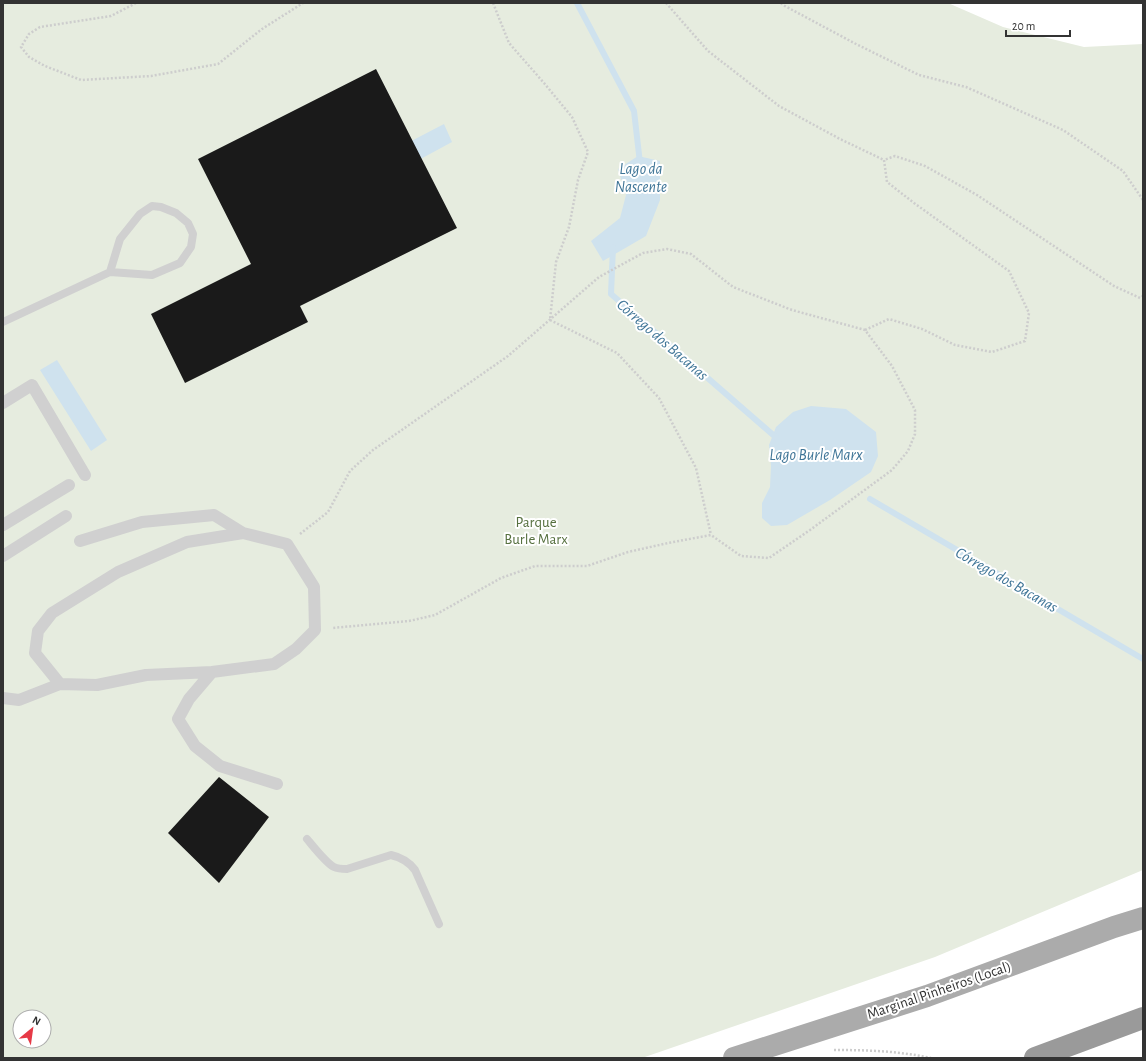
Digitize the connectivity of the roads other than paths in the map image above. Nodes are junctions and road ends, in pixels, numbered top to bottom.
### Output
1 (110, 272) junction
2 (3, 322) edge
3 (3, 402) edge
4 (85, 475) dead end
5 (69, 485) dead end
6 (66, 516) dead end
7 (3, 525) edge
8 (243, 533) junction
9 (80, 542) dead end
10 (3, 556) edge
11 (212, 672) junction
12 (60, 684) junction
13 (3, 698) edge
14 (277, 784) dead end
15 (307, 839) dead end
16 (1143, 918) edge
17 (439, 924) dead end
18 (1143, 1018) edge
19 (734, 1058) edge
20 (1035, 1058) edge

1 - 1 lane
1 - 2 lane
3 - 4 street
5 - 7 street
6 - 10 street
8 - 9 street
8 - 11 street
8 - 12 street
11 - 12 street
11 - 14 street
12 - 13 street
15 - 17 lane
16 - 19 main road, Marginal Pinheiros (Local)
18 - 20 highway

